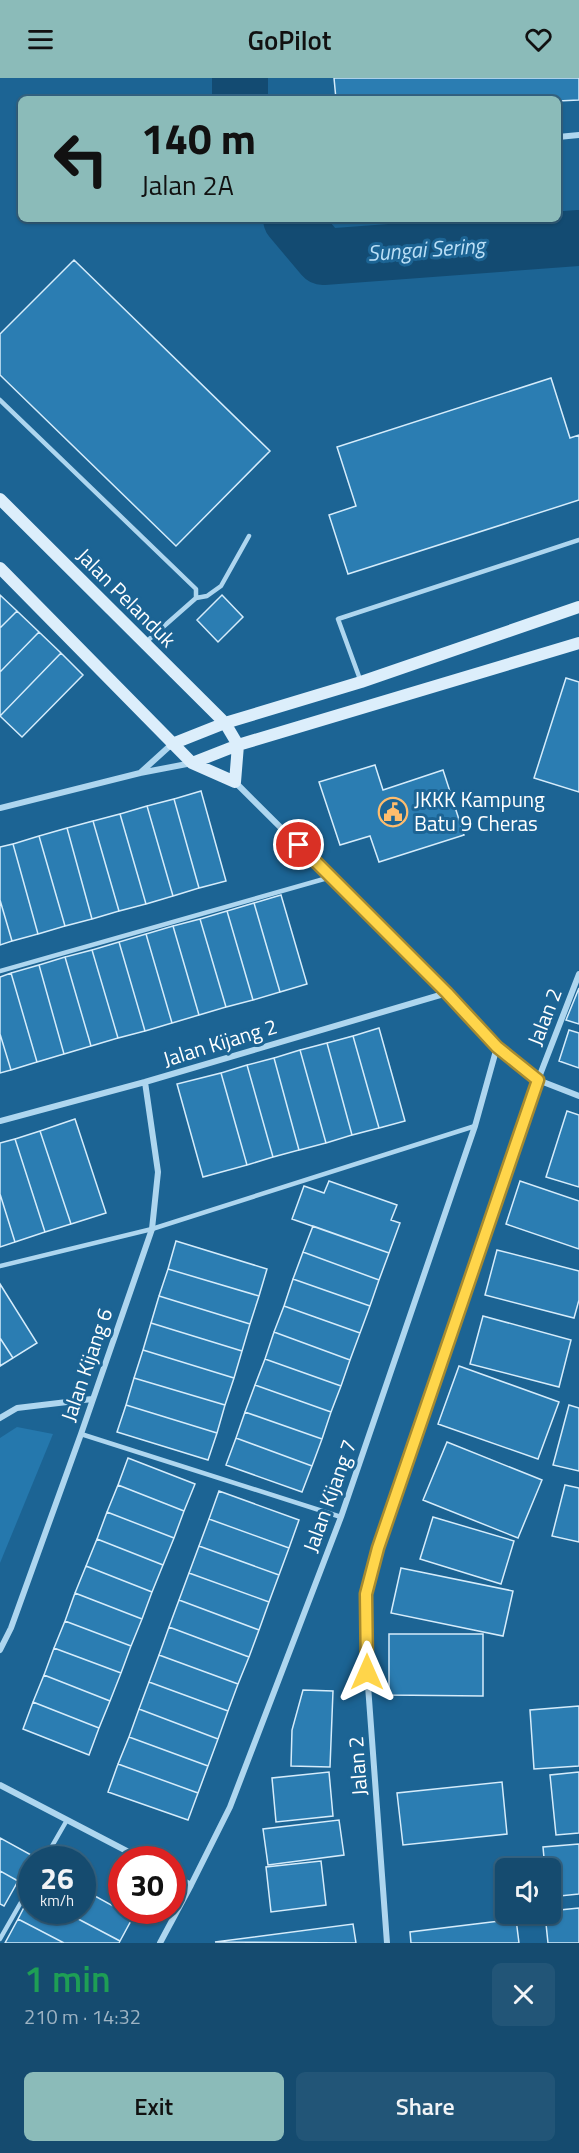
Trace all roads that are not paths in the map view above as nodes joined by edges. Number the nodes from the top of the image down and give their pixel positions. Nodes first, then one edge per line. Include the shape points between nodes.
1 (579, 135) edge
2 (561, 137) edge
3 (0, 400) edge
4 (0, 499) edge
5 (249, 536) dead end
6 (579, 540) edge
7 (0, 568) edge
8 (196, 598) junction
9 (579, 607) edge
10 (579, 643) edge
11 (144, 644) junction
12 (361, 682) junction
13 (225, 723) junction
14 (172, 744) junction
15 (238, 745) junction
16 (192, 763) junction
17 (140, 773) junction
18 (235, 782) junction
19 (0, 808) edge
20 (331, 877) junction
21 (0, 971) edge
22 (579, 974) edge
23 (447, 993) junction
24 (497, 1047) junction
25 (538, 1080) junction
26 (146, 1082) junction
27 (579, 1096) edge
28 (0, 1121) edge
29 (476, 1126) junction
30 (152, 1228) junction
31 (0, 1266) edge
32 (92, 1399) junction
33 (0, 1418) edge
34 (81, 1434) junction
35 (341, 1517) junction
36 (0, 1650) edge
37 (0, 1785) edge
38 (67, 1820) junction
39 (52, 1846) edge
40 (117, 1846) edge
41 (186, 1882) edge
42 (192, 1885) junction
43 (18, 1908) edge
44 (0, 1939) edge
45 (160, 1943) edge
46 (387, 1943) edge

1 - 2 street
3 - 8 lane via 196,589
4 - 11 street, Jalan Pelanduk
5 - 8 lane via 221,586
6 - 12 lane via 338,619
7 - 14 street
8 - 11 lane
9 - 12 street
10 - 15 street
11 - 13 street, Jalan Pelanduk
12 - 13 street
13 - 14 street
13 - 15 street, Jalan Pelanduk
14 - 16 street
14 - 17 street
15 - 16 street
15 - 18 street
16 - 17 street
16 - 18 street
17 - 19 street
18 - 20 street
20 - 21 lane
20 - 23 street
22 - 25 street, Jalan 2
23 - 24 street
23 - 26 street, Jalan Kijang 2
24 - 25 street
24 - 29 street, Jalan Kijang 7
25 - 27 street
25 - 46 street, Jalan 2 via 378,1548 366,1594 367,1672
26 - 28 street, Jalan Kijang 2
26 - 30 street, Jalan Kijang 6 via 158,1172
29 - 30 lane
29 - 35 street, Jalan Kijang 7
30 - 31 lane
30 - 32 street, Jalan Kijang 6
32 - 33 street via 17,1408
32 - 34 street, Jalan Kijang 6
34 - 35 lane
34 - 36 street, Jalan Kijang 6
35 - 42 street, Jalan Kijang 7 via 230,1807
37 - 38 street
38 - 39 lane
38 - 40 street
41 - 42 street
42 - 45 street, Jalan Kijang 7
43 - 44 lane

